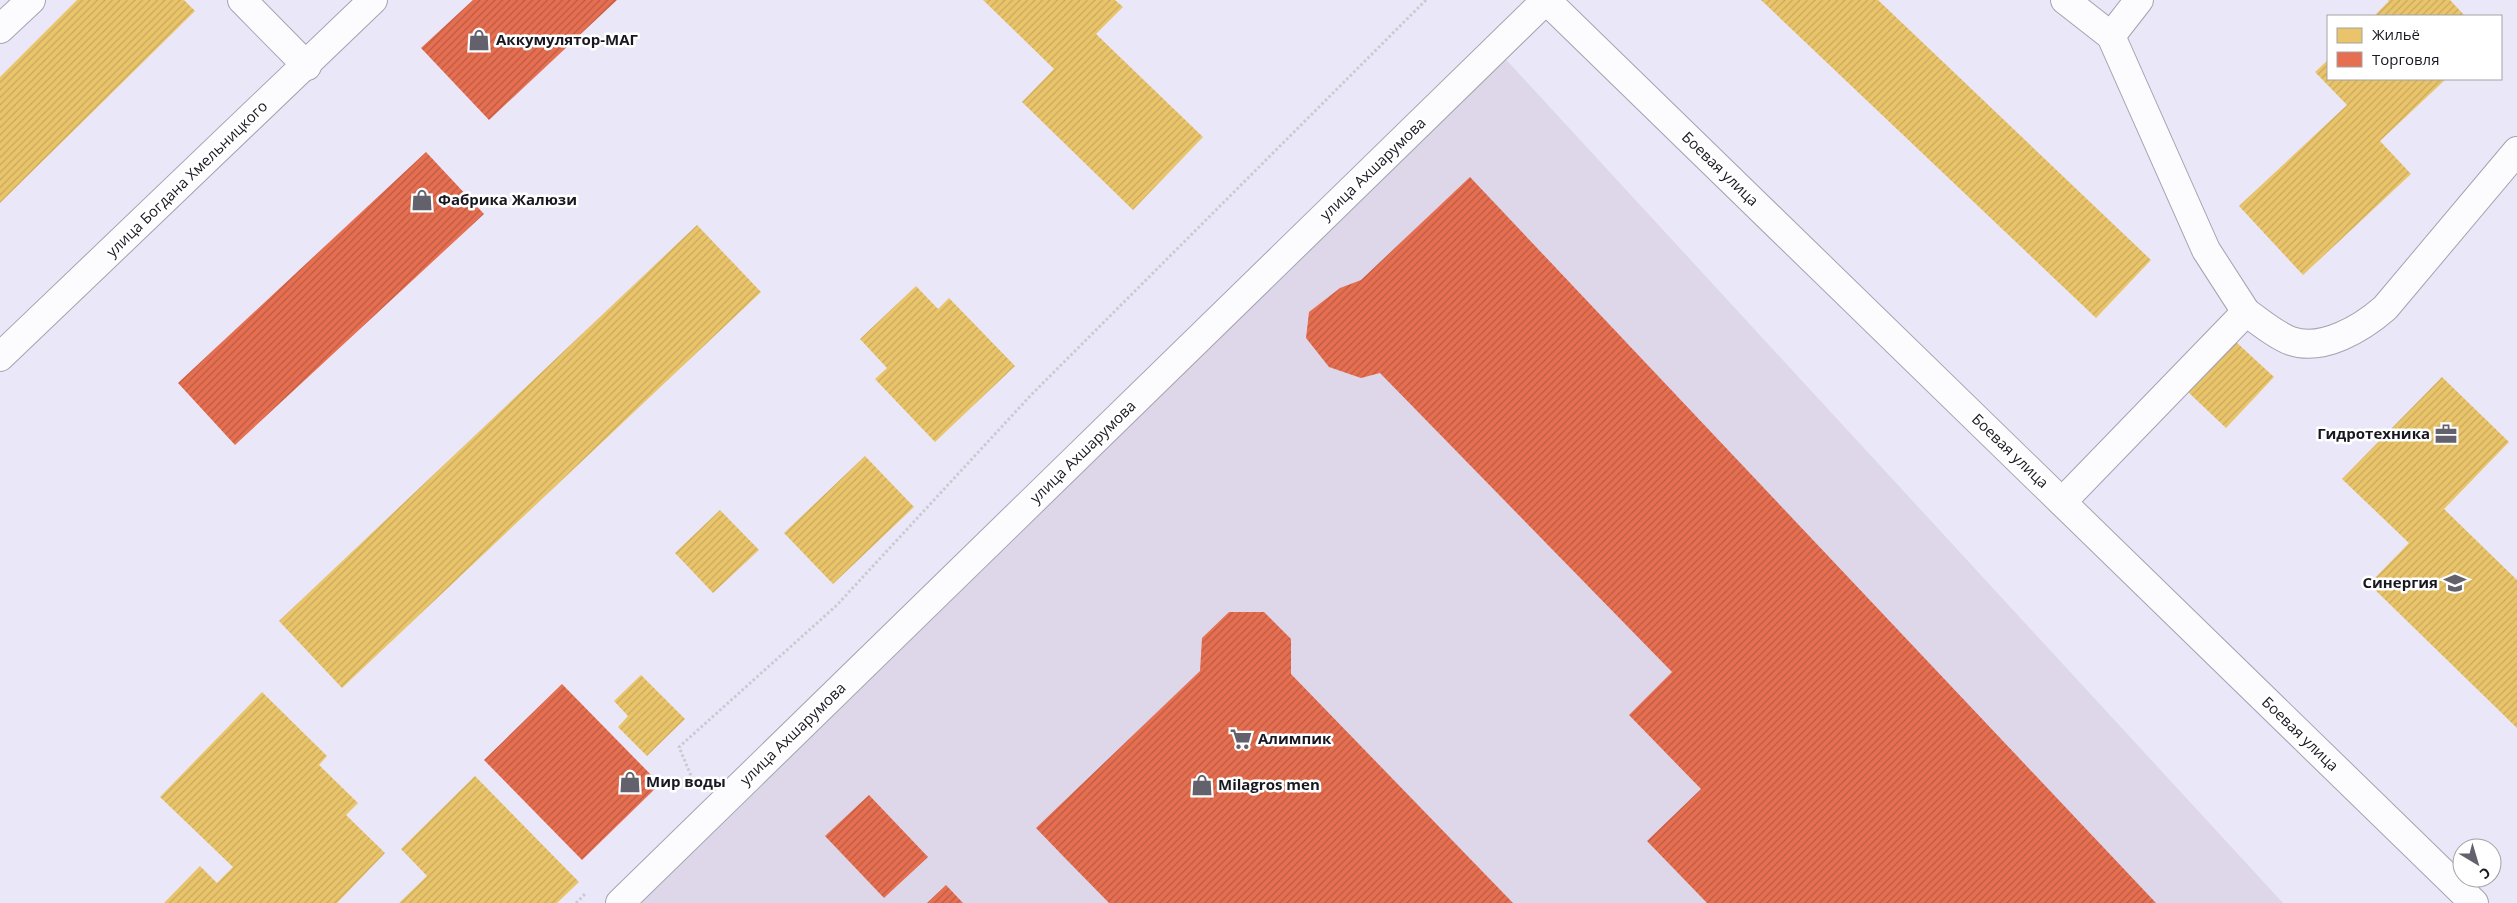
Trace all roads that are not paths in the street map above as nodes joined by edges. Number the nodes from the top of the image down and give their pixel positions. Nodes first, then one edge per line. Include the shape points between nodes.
1 (31, 0) edge
2 (242, 0) edge
3 (373, 0) edge
4 (1546, 0) edge
5 (2065, 0) edge
6 (2139, 0) edge
7 (0, 29) edge
8 (2110, 36) junction
9 (307, 66) junction
10 (2517, 151) edge
11 (2246, 312) junction
12 (0, 357) edge
13 (2062, 502) junction
14 (620, 903) edge
15 (2474, 903) edge

1 - 7 main road
2 - 9 main road
3 - 9 main road, улица Богдана Хмельницкого
4 - 13 main road, Боевая улица
4 - 14 main road, улица Ахшарумова
5 - 8 main road
6 - 8 main road
8 - 11 main road via 2206,250
9 - 12 main road, улица Богдана Хмельницкого
10 - 11 main road via 2385,308 2367,324 2313,344 2291,341
11 - 13 main road
13 - 15 main road, Боевая улица

